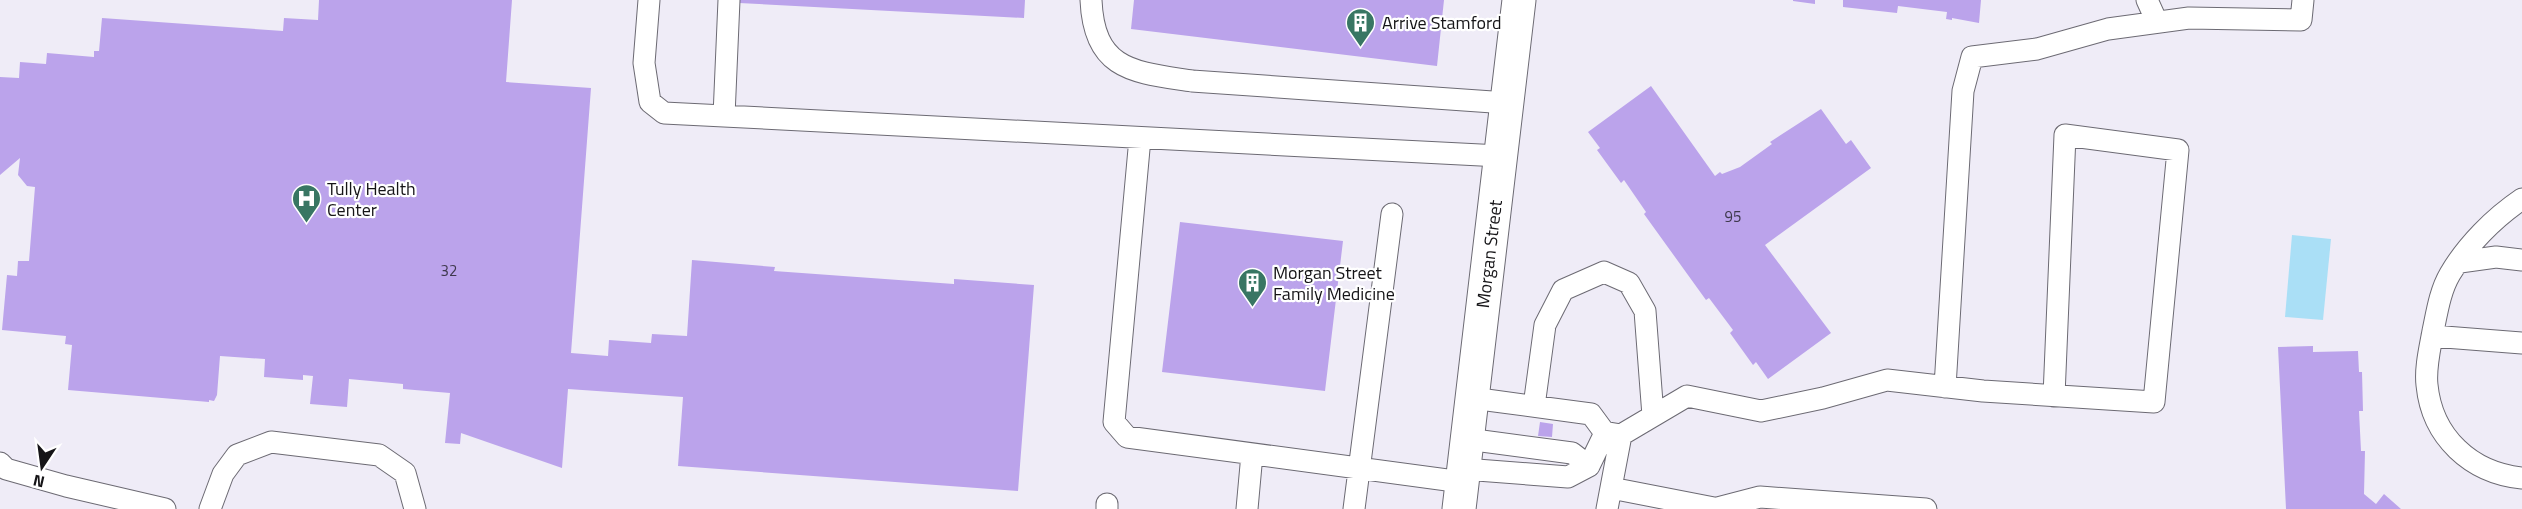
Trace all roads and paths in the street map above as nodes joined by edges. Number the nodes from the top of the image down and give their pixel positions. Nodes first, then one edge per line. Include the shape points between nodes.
1 (649, 0) edge
2 (729, 0) edge
3 (1091, 0) edge
4 (1519, 0) edge
5 (2147, 0) edge
6 (2303, 0) edge
7 (2157, 22) junction
8 (1507, 103) junction
9 (724, 117) junction
10 (1140, 138) junction
11 (1500, 156) junction
12 (2522, 199) edge
13 (1392, 214) dead end
14 (2522, 260) edge
15 (2460, 262) junction
16 (2432, 336) junction
17 (2522, 343) edge
18 (1945, 387) junction
19 (2054, 396) junction
20 (1472, 398) junction
21 (1534, 406) junction
22 (1653, 416) junction
23 (1613, 434) junction
24 (1252, 454) junction
25 (0, 463) edge
26 (1589, 466) junction
27 (1360, 468) junction
28 (1463, 474) edge
29 (2522, 478) edge
30 (1609, 499) edge
31 (165, 509) edge
32 (210, 509) edge
33 (415, 509) edge
34 (1247, 509) edge
35 (1354, 509) edge
36 (1714, 509) edge
37 (1926, 509) edge

1 - 9 lane via 644,63 650,102 664,113
2 - 9 lane
3 - 8 lane via 1095,34 1114,62 1143,74 1192,81
4 - 8 street, Morgan Street
5 - 7 lane
6 - 7 lane via 2301,20 2189,18
7 - 18 lane via 2108,29 2037,49 1972,57 1963,91
8 - 11 street, Morgan Street
9 - 10 lane
10 - 11 lane
10 - 24 lane via 1114,422 1127,437
11 - 20 street, Morgan Street
12 - 15 lane via 2497,219
13 - 27 lane
14 - 15 lane via 2496,257
15 - 16 lane via 2443,289
16 - 17 lane
16 - 29 lane via 2426,384 2444,436 2462,456 2489,472
18 - 19 lane
18 - 22 lane via 1887,380 1761,411 1687,396
19 - 19 lane via 2154,402 2178,150 2065,135
20 - 21 lane
20 - 28 street, Morgan Street
21 - 22 lane via 1545,325 1563,290 1604,272 1629,283 1645,311
21 - 23 lane via 1591,414
22 - 23 lane
23 - 26 lane
23 - 30 lane
24 - 27 lane
24 - 34 lane
25 - 31 lane via 6,469 66,486
26 - 28 lane via 1568,477
26 - 28 lane via 1572,453
27 - 28 lane
27 - 35 lane
30 - 36 lane
32 - 33 lane via 223,474 237,455 271,442 379,455 405,473
36 - 37 lane via 1760,497

